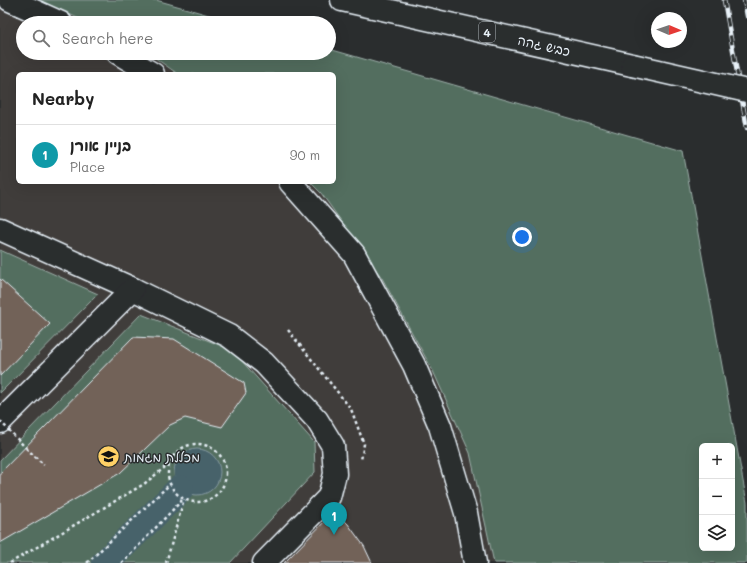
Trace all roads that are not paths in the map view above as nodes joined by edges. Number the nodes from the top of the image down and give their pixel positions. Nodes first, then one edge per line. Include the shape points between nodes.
1 (10, 0) edge
2 (342, 0) edge
3 (45, 16) edge
4 (130, 60) edge
5 (150, 72) edge
6 (747, 91) edge
7 (292, 184) edge
8 (0, 229) edge
9 (133, 289) junction
10 (0, 422) edge
11 (264, 563) edge
12 (475, 563) edge

1 - 3 main road
2 - 6 main road, כביש גהה / 4, bridge
4 - 5 main road
7 - 12 main road via 354,254 414,365 440,426 466,513
8 - 9 main road
9 - 10 main road
9 - 11 main road via 229,336 264,363 318,420 333,446 335,474 329,496

